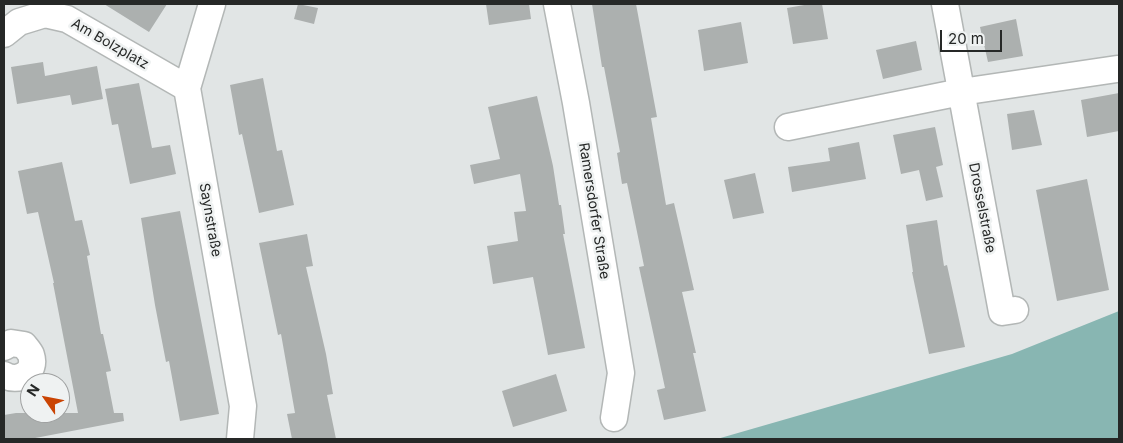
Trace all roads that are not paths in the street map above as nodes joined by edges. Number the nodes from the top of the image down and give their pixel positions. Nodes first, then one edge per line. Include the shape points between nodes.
1 (212, 4) edge
2 (557, 4) edge
3 (945, 4) edge
4 (4, 34) edge
5 (1117, 69) dead end
6 (187, 88) junction
7 (960, 92) junction
8 (788, 128) dead end
9 (1015, 310) dead end
10 (4, 347) edge
11 (4, 375) edge
12 (614, 418) dead end
13 (240, 439) edge

1 - 6 street, Saynstraße
2 - 12 street, Ramersdorfer Straße via 622,373
3 - 7 street, Drosselstraße
4 - 6 street, Am Bolzplatz via 19,22 45,14 67,19
5 - 7 street
6 - 13 street, Saynstraße via 243,406
7 - 8 street
7 - 9 street, Drosselstraße via 1002,312
10 - 11 street via 11,343 24,345 31,354 32,365 21,378

